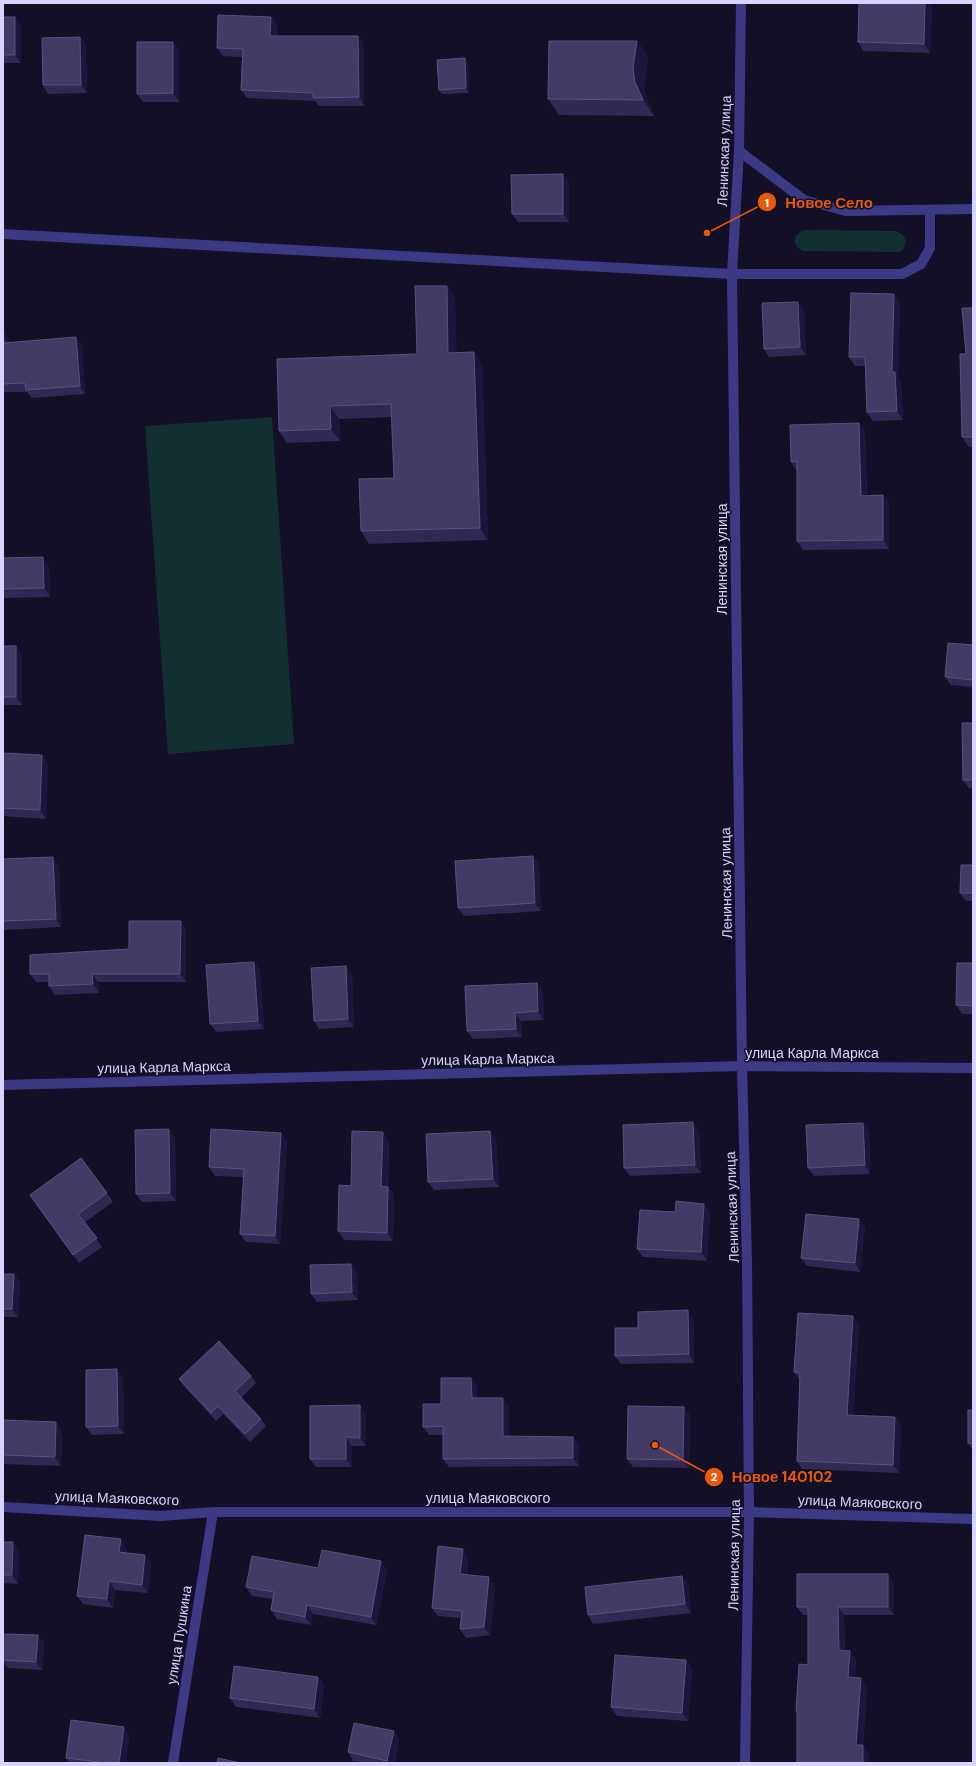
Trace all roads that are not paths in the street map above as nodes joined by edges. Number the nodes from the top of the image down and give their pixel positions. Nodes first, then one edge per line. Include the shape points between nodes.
1 (742, 3) edge
2 (739, 151) junction
3 (973, 209) edge
4 (930, 210) junction
5 (3, 234) edge
6 (732, 274) junction
7 (742, 1066) junction
8 (973, 1068) edge
9 (3, 1085) edge
10 (3, 1507) edge
11 (213, 1512) junction
12 (749, 1512) junction
13 (973, 1519) edge
14 (173, 1763) edge
15 (745, 1763) edge

1 - 2 street, Ленинская улица
2 - 4 street via 804,200 846,211
2 - 6 street, Ленинская улица
3 - 4 street
4 - 6 street via 930,248 921,264 902,274
5 - 6 street
6 - 7 street, Ленинская улица
7 - 8 street, улица Карла Маркса
7 - 9 street, улица Карла Маркса
7 - 12 street, Ленинская улица
10 - 11 street, улица Маяковского via 161,1516
11 - 12 street, улица Маяковского
11 - 14 street, улица Пушкина
12 - 13 street, улица Маяковского
12 - 15 street, Ленинская улица

